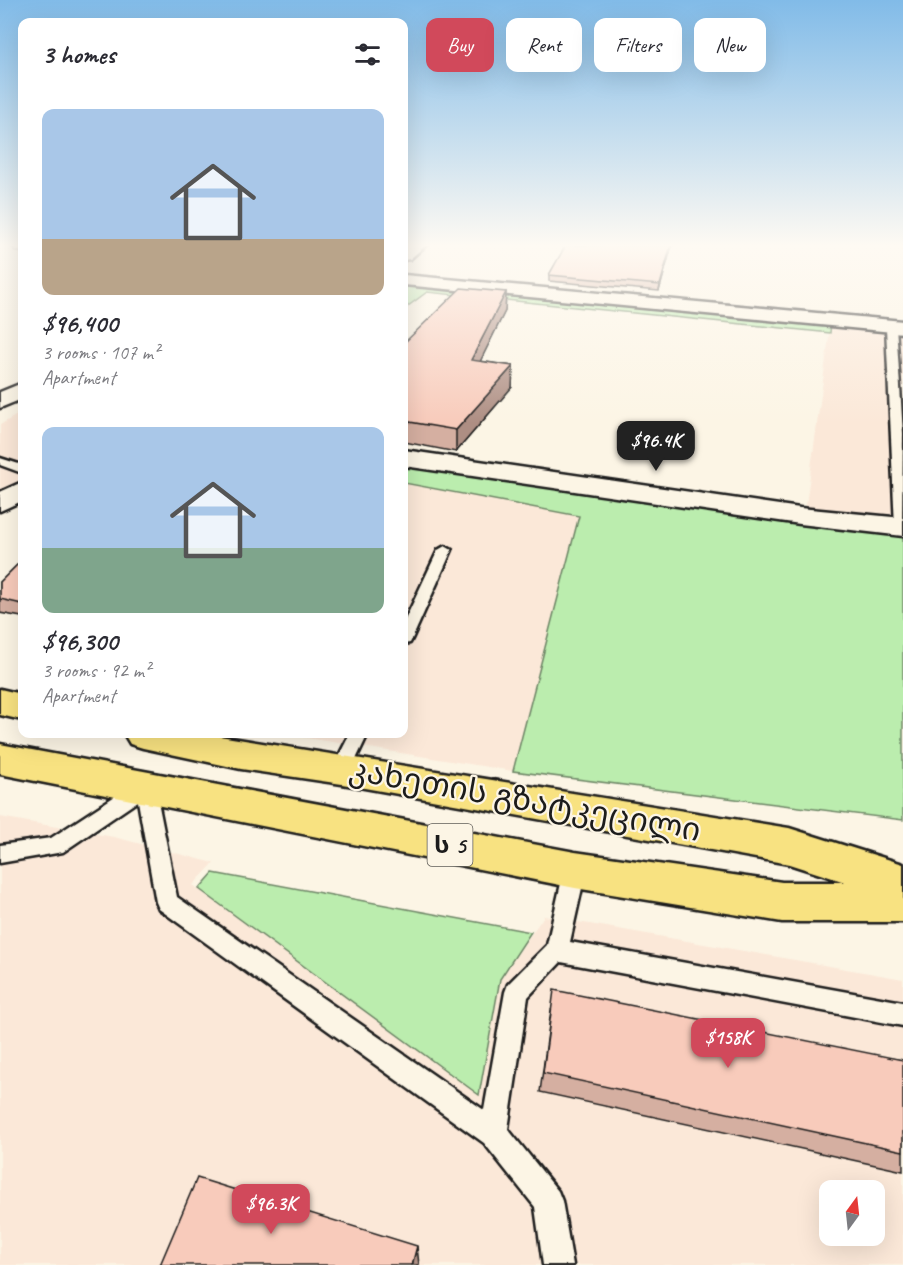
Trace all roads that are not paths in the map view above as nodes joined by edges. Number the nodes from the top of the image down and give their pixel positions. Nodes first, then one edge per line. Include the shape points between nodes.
1 (662, 304) edge
2 (897, 326) edge
3 (18, 392) edge
4 (0, 401) edge
5 (408, 459) edge
6 (2, 461) dead end
7 (18, 467) edge
8 (18, 492) edge
9 (0, 503) edge
10 (902, 527) edge
11 (446, 550) dead end
12 (408, 631) edge
13 (0, 702) edge
14 (18, 706) edge
15 (162, 738) edge
16 (357, 738) edge
17 (0, 759) edge
18 (342, 769) junction
19 (146, 786) junction
20 (0, 854) edge
21 (575, 870) junction
22 (903, 883) edge
23 (903, 902) edge
24 (557, 950) junction
25 (903, 1014) edge
26 (494, 1133) junction
27 (558, 1265) edge

1 - 2 street
2 - 10 lane
3 - 4 street
5 - 10 street via 800,516
6 - 7 lane
8 - 9 street
11 - 12 lane
13 - 14 highway
15 - 18 highway, კახეთის გზატკეცილი / ს 5 via 241,755
16 - 18 lane
17 - 19 highway, კახეთის გზატკეცილი / ს 5
18 - 22 highway, კახეთის გზატკეცილი / ს 5 via 789,846
19 - 20 lane via 56,846
19 - 21 highway, კახეთის გზატკეცილი / ს 5
19 - 26 lane via 167,902
21 - 23 highway, კახეთის გზატკეცილი / ს 5 via 782,902
21 - 24 lane
24 - 25 lane
24 - 26 lane via 518,993
26 - 27 lane via 548,1201

